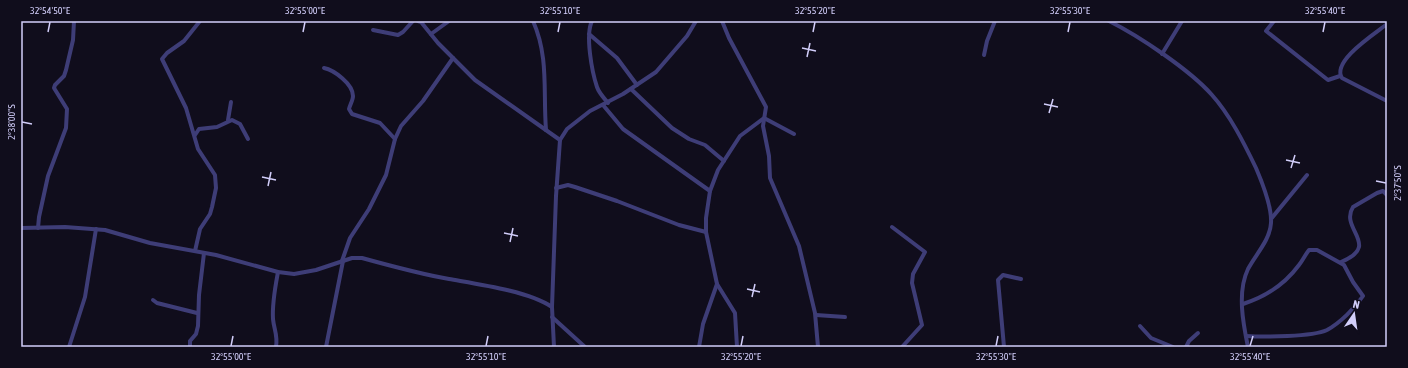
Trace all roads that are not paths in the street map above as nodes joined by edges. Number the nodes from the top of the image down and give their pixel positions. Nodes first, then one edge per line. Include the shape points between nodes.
1 (74, 21) edge
2 (200, 21) edge
3 (413, 21) edge
4 (418, 21) edge
5 (449, 21) edge
6 (533, 21) edge
7 (592, 21) edge
8 (696, 21) edge
9 (722, 21) edge
10 (995, 21) edge
11 (1108, 21) edge
12 (1182, 21) edge
13 (1274, 21) edge
14 (1387, 24) edge
15 (373, 30) dead end
16 (431, 34) junction
17 (589, 34) junction
18 (1162, 54) junction
19 (984, 55) dead end
20 (453, 58) junction
21 (324, 68) dead end
22 (1340, 76) junction
23 (637, 85) junction
24 (631, 89) junction
25 (1387, 101) edge
26 (231, 102) dead end
27 (606, 104) junction
28 (764, 118) junction
29 (228, 120) junction
30 (546, 130) junction
31 (794, 134) dead end
32 (194, 135) junction
33 (248, 139) dead end
34 (395, 139) junction
35 (560, 140) junction
36 (724, 161) junction
37 (1306, 175) dead end
38 (556, 188) junction
39 (710, 191) junction
40 (1387, 195) edge
41 (1271, 219) junction
42 (892, 227) dead end
43 (21, 228) edge
44 (38, 228) junction
45 (96, 229) junction
46 (706, 232) junction
47 (195, 251) junction
48 (204, 253) junction
49 (342, 261) junction
50 (1341, 262) junction
51 (278, 272) junction
52 (1021, 278) dead end
53 (717, 284) junction
54 (153, 300) dead end
55 (1243, 304) junction
56 (552, 307) junction
57 (197, 313) junction
58 (816, 315) junction
59 (552, 317) junction
60 (845, 317) dead end
61 (1140, 326) dead end
62 (1198, 333) dead end
63 (1246, 336) junction
64 (69, 347) edge
65 (190, 347) edge
66 (276, 347) edge
67 (326, 347) edge
68 (554, 347) edge
69 (585, 347) edge
70 (699, 347) edge
71 (737, 347) edge
72 (818, 347) edge
73 (902, 347) edge
74 (1004, 347) edge
75 (1173, 347) edge
76 (1186, 347) edge
77 (1248, 347) edge

1 - 44 street via 73,40 66,70 54,88 67,109 66,128 48,176
2 - 32 street via 184,41 166,53 162,59 186,108
3 - 15 street via 398,35
4 - 16 street
5 - 16 street
6 - 30 street via 545,66
7 - 17 street
8 - 23 street via 687,36 656,72
9 - 28 street via 765,102
10 - 19 street via 986,42
11 - 18 street
12 - 18 street
13 - 22 street via 1266,31 1273,38 1307,61 1328,80
14 - 22 street via 1350,53 1340,68
16 - 20 street
17 - 23 street via 617,58
17 - 27 street via 597,88
18 - 41 street via 1205,88 1220,106 1247,149 1261,180
20 - 30 street via 475,80
20 - 34 street via 423,101 405,119
21 - 34 street via 333,71 350,87 353,97 349,109 352,114 380,123
22 - 25 street
23 - 24 street
24 - 27 street
24 - 36 street via 672,128 705,145
26 - 29 street
27 - 35 street via 594,108 567,129
27 - 39 street via 623,129
28 - 31 street
28 - 36 street via 740,136
28 - 58 street via 763,133 768,148 771,185 786,212 799,246
29 - 32 street via 217,128 199,129
29 - 33 street via 236,121
30 - 35 street
32 - 47 street via 198,149 214,170 216,182 210,214 200,229
34 - 49 street via 386,175 350,238
35 - 38 street
36 - 39 street via 713,179
37 - 41 street
38 - 46 street via 568,185 575,187 679,225
38 - 56 street
39 - 46 street
40 - 50 street via 1383,191 1376,193 1353,207 1350,218 1360,243 1359,250 1354,256
41 - 55 street via 1264,242 1244,281
42 - 73 street via 925,252 913,274 912,283 922,325
43 - 44 street
44 - 45 street
45 - 47 street
45 - 64 street via 84,297
46 - 53 street
47 - 48 street
48 - 51 street
48 - 57 street
49 - 51 street via 294,274
49 - 56 street via 362,258 449,279 484,284 539,300
49 - 67 street
50 - 55 street via 1317,250 1309,250 1293,272 1274,289 1259,299
50 - 63 street via 1363,296 1338,322 1325,330 1294,336
51 - 66 street via 273,304
52 - 74 street via 1003,275 998,280
53 - 70 street via 703,324
53 - 71 street via 735,313
54 - 57 street
55 - 63 street
56 - 59 street
57 - 65 street via 197,330 190,341
58 - 60 street
58 - 72 street
59 - 68 street
59 - 69 street
61 - 75 street via 1151,338
62 - 76 street
63 - 77 street

